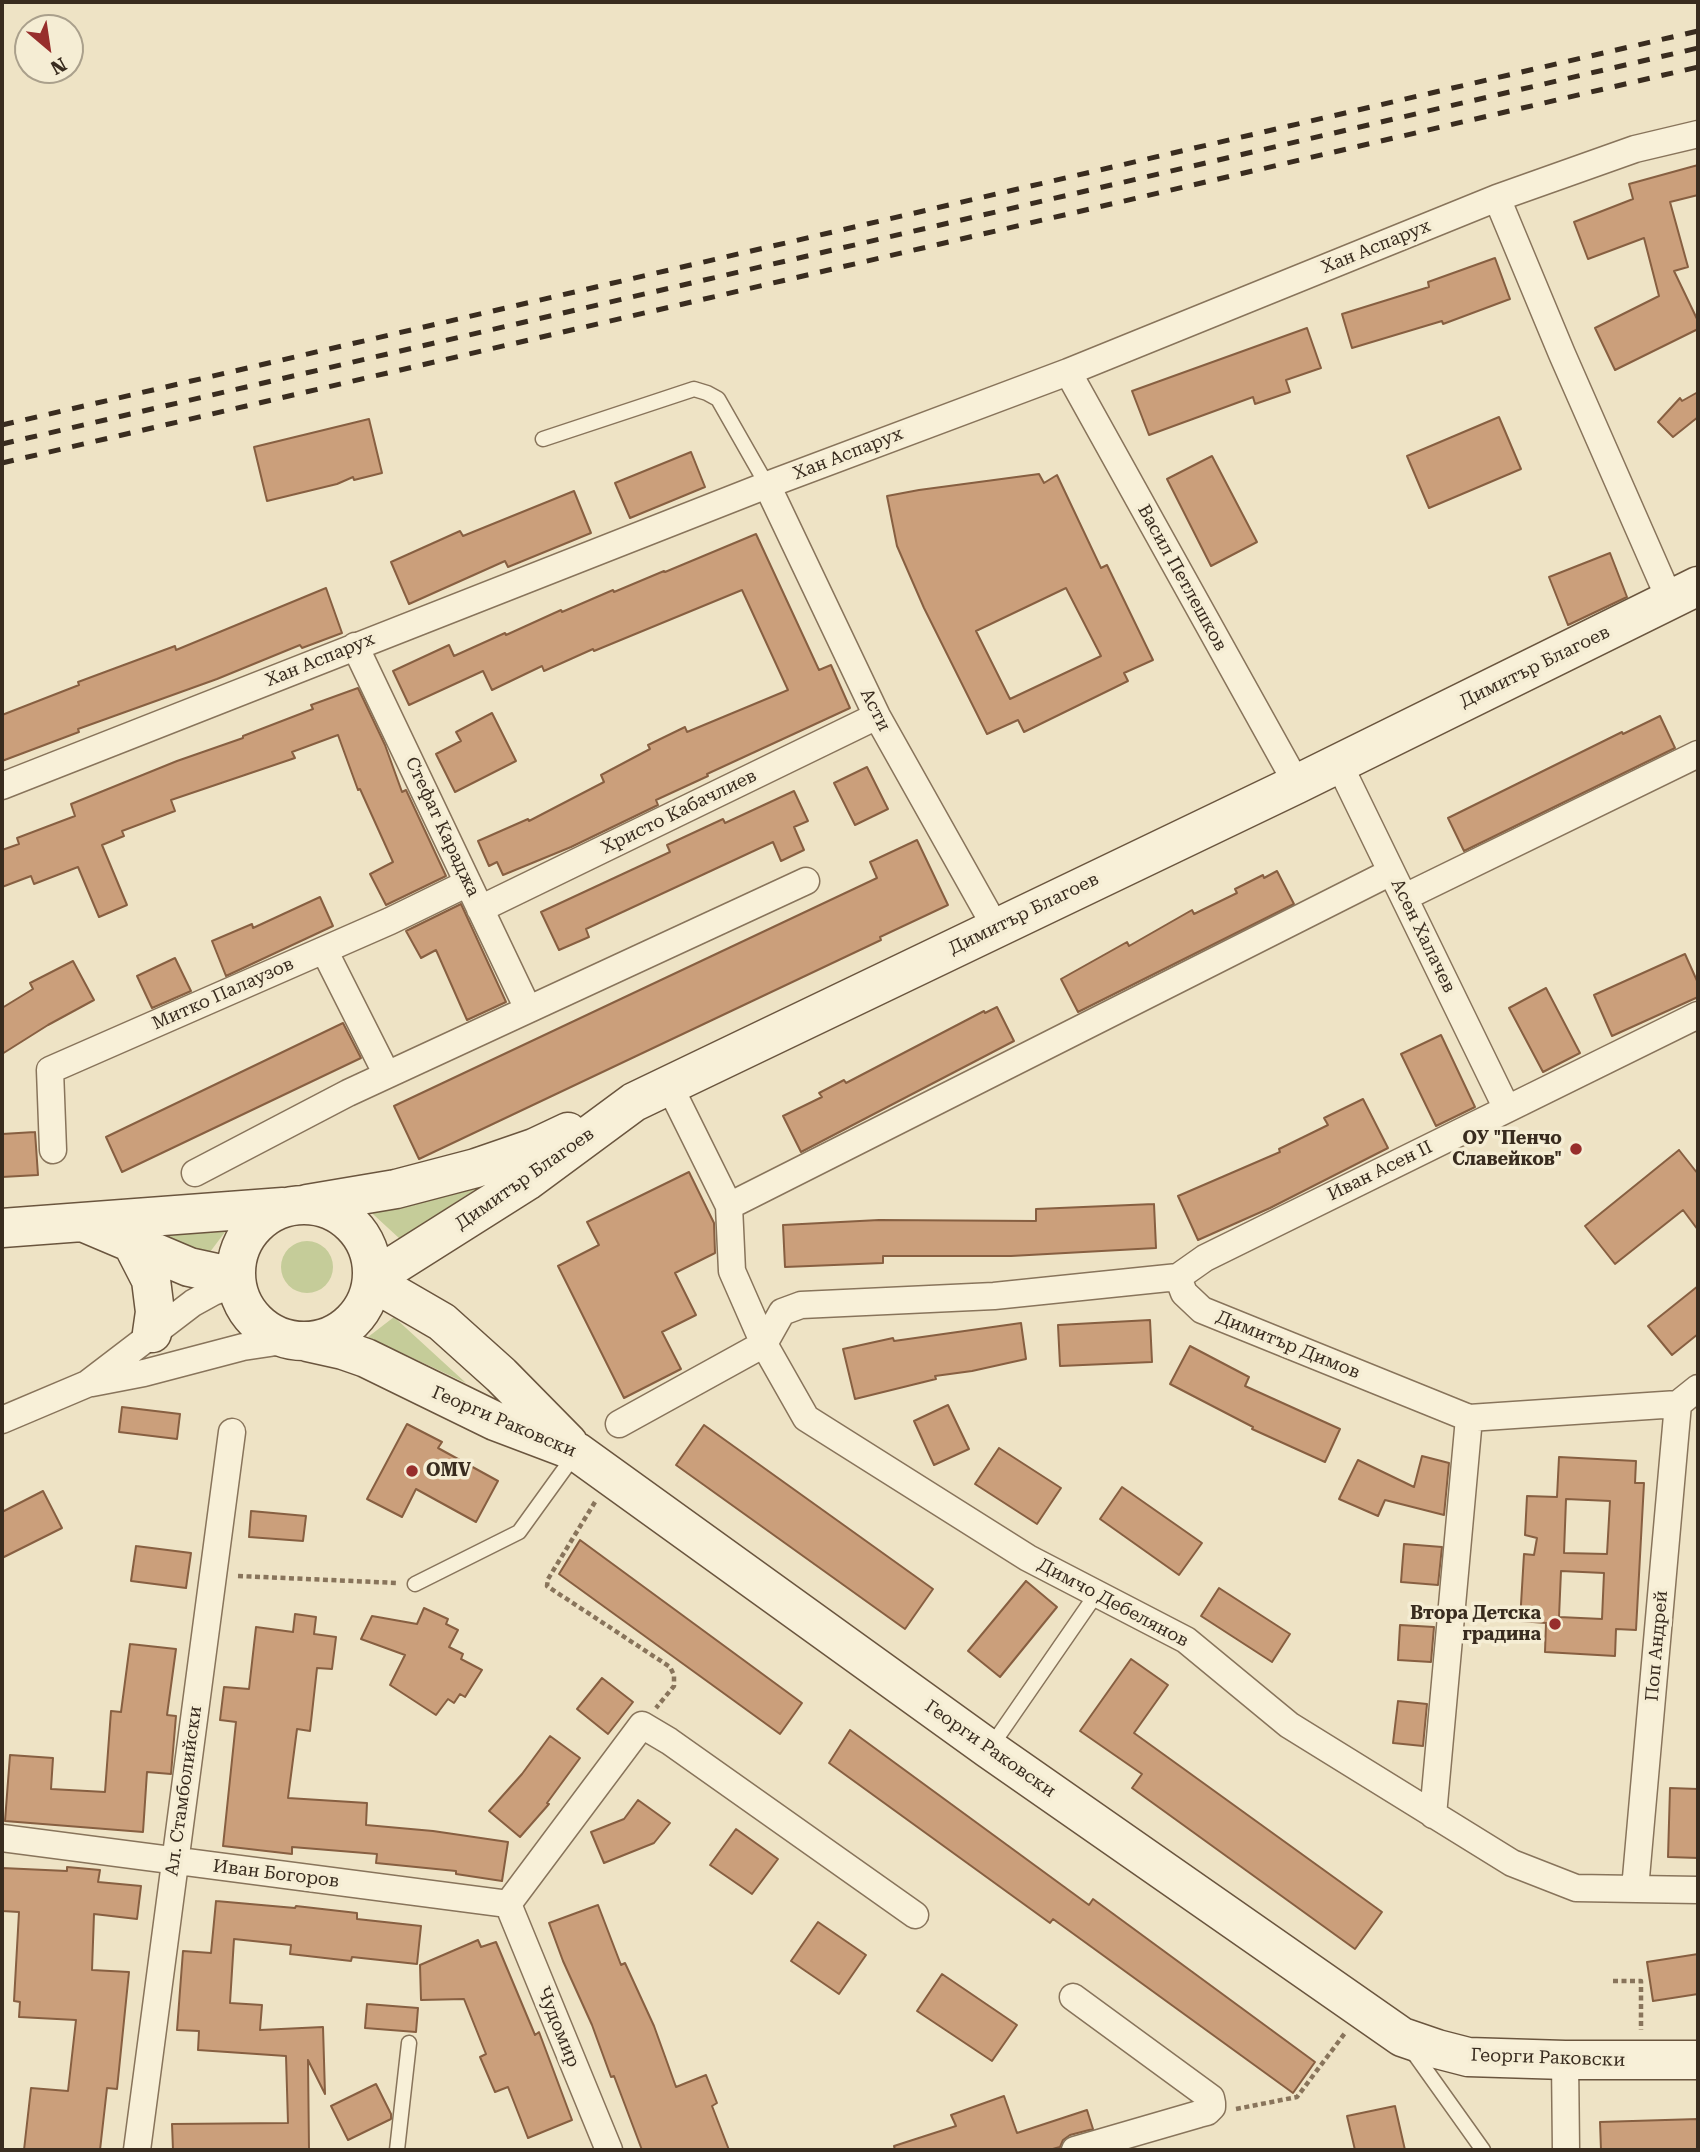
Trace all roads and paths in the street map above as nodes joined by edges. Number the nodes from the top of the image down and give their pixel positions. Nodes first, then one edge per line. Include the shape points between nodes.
1 (1698, 134) edge
2 (1497, 198) junction
3 (1068, 372) junction
4 (543, 439) dead end
5 (767, 485) junction
6 (1684, 593) edge
7 (355, 646) junction
8 (877, 716) junction
9 (1698, 754) edge
10 (1339, 764) junction
11 (1297, 784) junction
12 (2, 786) edge
13 (1391, 872) junction
14 (806, 881) dead end
15 (468, 883) junction
16 (1405, 897) junction
17 (480, 909) junction
18 (996, 928) junction
19 (324, 950) junction
20 (528, 1009) junction
21 (1698, 1015) edge
22 (387, 1075) junction
23 (669, 1085) junction
24 (634, 1101) junction
25 (1507, 1109) junction
26 (53, 1150) dead end
27 (195, 1173) dead end
28 (297, 1205) junction
29 (729, 1206) junction
30 (79, 1220) junction
31 (2, 1227) edge
32 (457, 1227) junction
33 (132, 1243) junction
34 (1178, 1277) junction
35 (235, 1280) junction
36 (372, 1282) junction
37 (442, 1322) junction
38 (152, 1333) junction
39 (299, 1341) junction
40 (764, 1344) junction
41 (87, 1384) junction
42 (1688, 1396) edge
43 (1469, 1418) junction
44 (2, 1420) edge
45 (619, 1424) dead end
46 (232, 1432) dead end
47 (577, 1452) junction
48 (610, 1475) junction
49 (213, 1574) junction
50 (415, 1584) joint
51 (1097, 1593) junction
52 (642, 1725) junction
53 (989, 1749) junction
54 (1433, 1815) junction
55 (2, 1839) edge
56 (175, 1860) junction
57 (1635, 1889) junction
58 (1698, 1890) edge
59 (508, 1904) junction
60 (915, 1915) dead end
61 (1613, 1981) dead end
62 (1073, 1997) dead end
63 (1362, 2010) junction
64 (1402, 2037) junction
65 (409, 2043) dead end
66 (1565, 2060) junction
67 (1625, 2060) junction
68 (1698, 2060) edge
69 (1212, 2107) junction
70 (137, 2150) edge
71 (397, 2150) edge
72 (609, 2150) edge
73 (1075, 2150) edge
74 (1483, 2150) edge
75 (1566, 2150) edge

1 - 2 street, Хан Аспарух via 1635,149
2 - 3 street, Хан Аспарух
2 - 6 street via 1562,354
3 - 5 street, Хан Аспарух
3 - 11 street, Васил Петлешков
4 - 5 lane via 694,389 718,399
5 - 7 street, Хан Аспарух
5 - 8 street, Асти
6 - 10 street, Димитър Благоев
7 - 12 street, Хан Аспарух
7 - 15 street, Стефат Караджа
8 - 17 street, Христо Кабачлиев
8 - 18 street, Асти
9 - 16 street
10 - 11 street, Димитър Благоев
10 - 13 street, Асен Халачев
11 - 18 street, Димитър Благоев
13 - 16 street, Асен Халачев
13 - 29 street
14 - 20 street
15 - 17 street, Стефат Караджа
15 - 19 street, Митко Палаузов
16 - 25 street, Асен Халачев
17 - 20 street, Стефат Караджа
18 - 23 street, Димитър Благоев
19 - 22 street
19 - 26 street, Митко Палаузов via 50,1070
20 - 22 street
21 - 25 street, Иван Асен II
22 - 27 street
23 - 24 street, Димитър Благоев
23 - 29 street
24 - 28 street via 534,1148 476,1168 396,1189
24 - 32 street, Димитър Благоев
25 - 34 street, Иван Асен II via 1205,1258
28 - 30 street
28 - 35 street via 271,1213 256,1225 237,1258
28 - 36 street via 327,1209 346,1219 370,1256
29 - 40 street, Димчо Дебелянов via 733,1271
30 - 31 street
30 - 33 street
32 - 36 street, Димитър Благоев
32 - 37 street via 431,1266 425,1291
33 - 35 street
33 - 38 street via 150,1280 155,1312
34 - 40 street via 995,1296 801,1305 782,1312
34 - 43 street, Димитър Димов via 1184,1293 1202,1310
35 - 38 street
35 - 39 street via 242,1304 254,1321 271,1334
36 - 37 street
36 - 39 street via 360,1313 349,1324 322,1339
37 - 47 street
38 - 41 street
39 - 41 street via 243,1347
39 - 47 street, Георги Раковски via 366,1358 495,1421
40 - 45 street
40 - 51 street, Димчо Дебелянов via 806,1418 1028,1558
41 - 44 street
42 - 43 street, Димитър Димов
42 - 57 street, Поп Андрей
43 - 54 street
46 - 49 street, Ал. Стамболийски
47 - 48 street, Георги Раковски
47 - 50 lane via 519,1532
48 - 52 path via 547,1586 670,1667 674,1686
48 - 53 street, Георги Раковски
49 - 50 path
49 - 56 street, Ал. Стамболийски
51 - 53 lane
51 - 54 street, Димчо Дебелянов via 1186,1640 1289,1725
52 - 59 street
52 - 60 street
53 - 63 street, Георги Раковски
54 - 57 street, Димчо Дебелянов via 1512,1863 1576,1888
55 - 56 street, Иван Богоров
56 - 59 street, Иван Богоров
56 - 70 street, Ал. Стамболийски
57 - 58 street, Димчо Дебелянов
59 - 72 street, Чудомир
61 - 67 path via 1641,1981 1641,2030 1625,2030
62 - 69 street via 1211,2098
63 - 64 street, Георги Раковски
63 - 69 path via 1297,2096 1240,2109
64 - 66 street, Георги Раковски via 1468,2057
64 - 74 lane
65 - 71 lane
66 - 67 street, Георги Раковски
66 - 75 street
67 - 68 street, Георги Раковски
69 - 73 street

